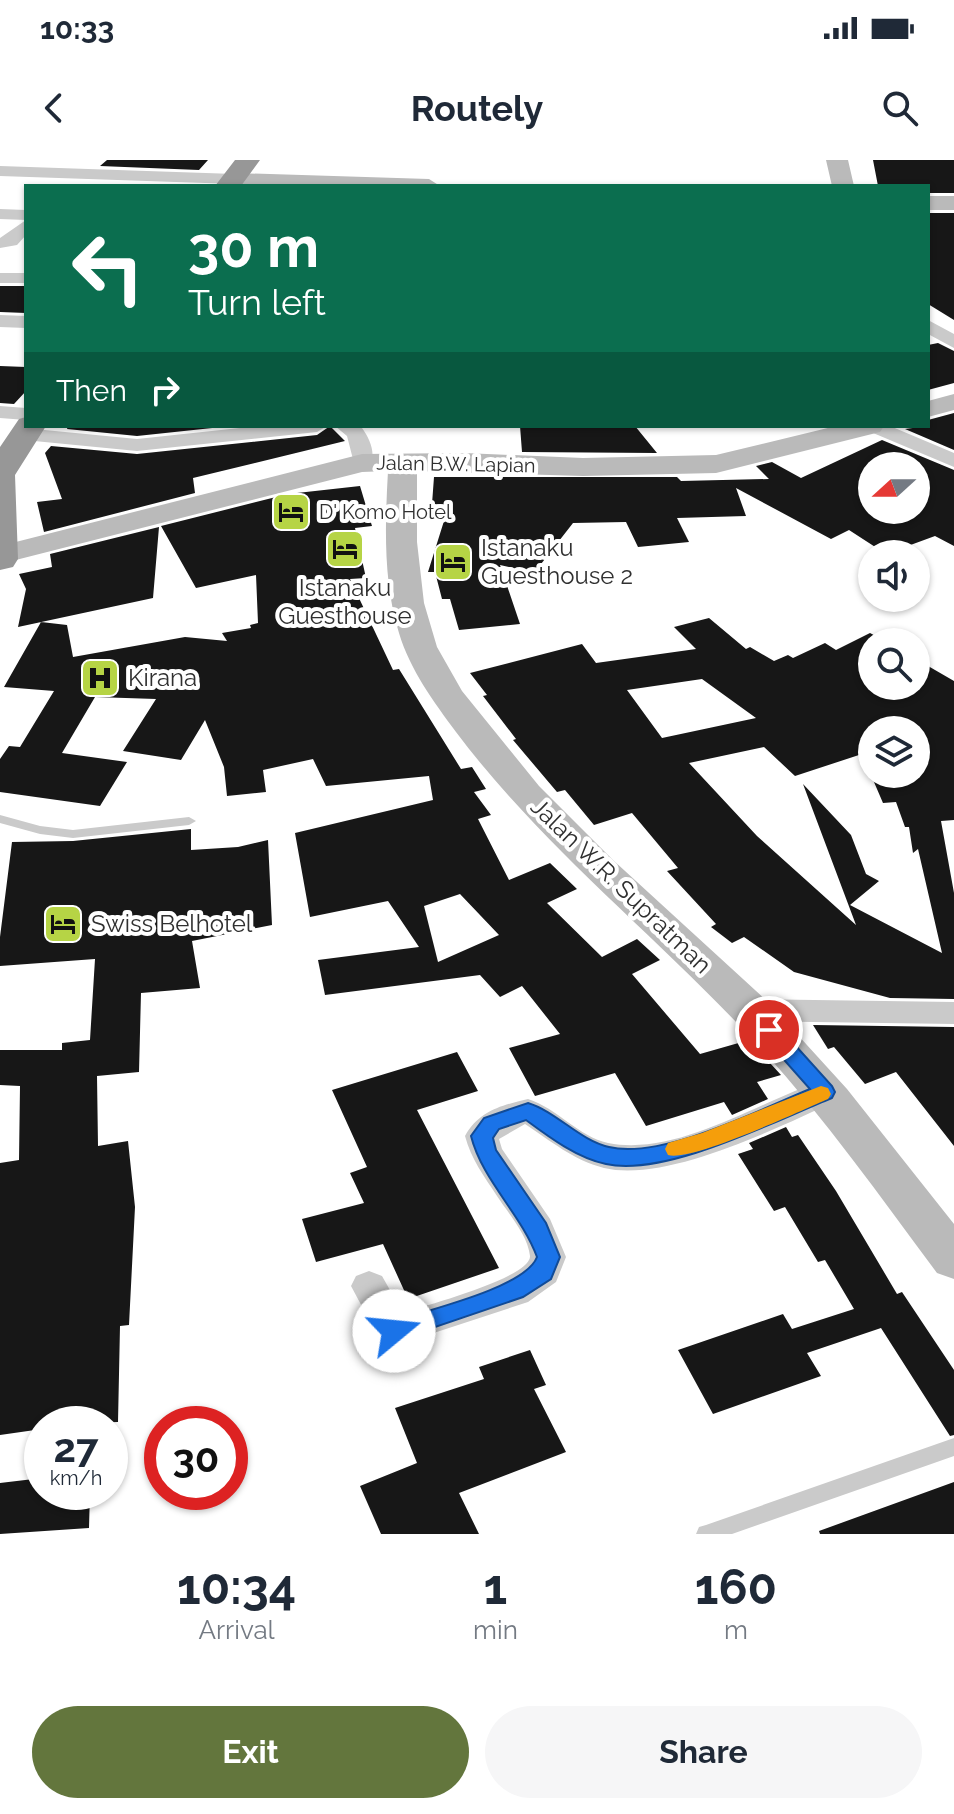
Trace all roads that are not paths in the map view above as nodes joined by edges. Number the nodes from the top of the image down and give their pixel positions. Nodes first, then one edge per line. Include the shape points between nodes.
1 (837, 160) edge
2 (0, 171) edge
3 (238, 178) edge
4 (68, 180) edge
5 (271, 181) joint
6 (366, 184) edge
7 (843, 184) edge
8 (0, 188) edge
9 (24, 189) edge
10 (930, 203) edge
11 (954, 203) edge
12 (0, 214) edge
13 (24, 215) edge
14 (24, 227) edge
15 (0, 243) edge
16 (0, 278) edge
17 (24, 278) edge
18 (0, 321) edge
19 (24, 322) edge
20 (930, 327) edge
21 (954, 342) edge
22 (954, 402) edge
23 (930, 408) edge
24 (0, 412) edge
25 (24, 424) edge
26 (25, 428) edge
27 (44, 428) edge
28 (298, 428) edge
29 (349, 428) edge
30 (863, 428) edge
31 (876, 428) edge
32 (403, 461) junction
33 (954, 461) edge
34 (362, 463) junction
35 (0, 472) edge
36 (0, 478) edge
37 (0, 556) edge
38 (0, 819) edge
39 (189, 821) dead end
40 (750, 1010) junction
41 (954, 1013) edge
42 (825, 1092) junction
43 (954, 1259) edge
44 (369, 1286) dead end
45 (954, 1447) edge
46 (706, 1534) edge

1 - 7 street
2 - 4 street
3 - 4 street
3 - 5 highway
5 - 6 street
8 - 9 street
10 - 11 street
12 - 13 street
14 - 15 street via 11,241
16 - 17 street
18 - 19 street
20 - 21 street
22 - 23 street
24 - 25 street
26 - 35 highway
27 - 28 street via 137,445
29 - 34 street via 361,442
30 - 32 street, Jalan B.W. Lapian via 716,464 583,467
31 - 33 street
32 - 34 street, Jalan B.W. Lapian
32 - 40 street, Jalan W.R. Supratman via 404,566 412,626 434,677 472,731 566,837
34 - 37 street, Jalan B.W. Lapian
36 - 37 highway
38 - 39 lane via 73,834
40 - 41 street
40 - 42 street, Jalan W.R. Supratman
42 - 43 street, Jalan W.R. Supratman
42 - 44 street via 656,1155 606,1156 528,1111 511,1115 482,1136 486,1152 538,1229 548,1257 543,1272 515,1291 394,1331
45 - 46 lane

